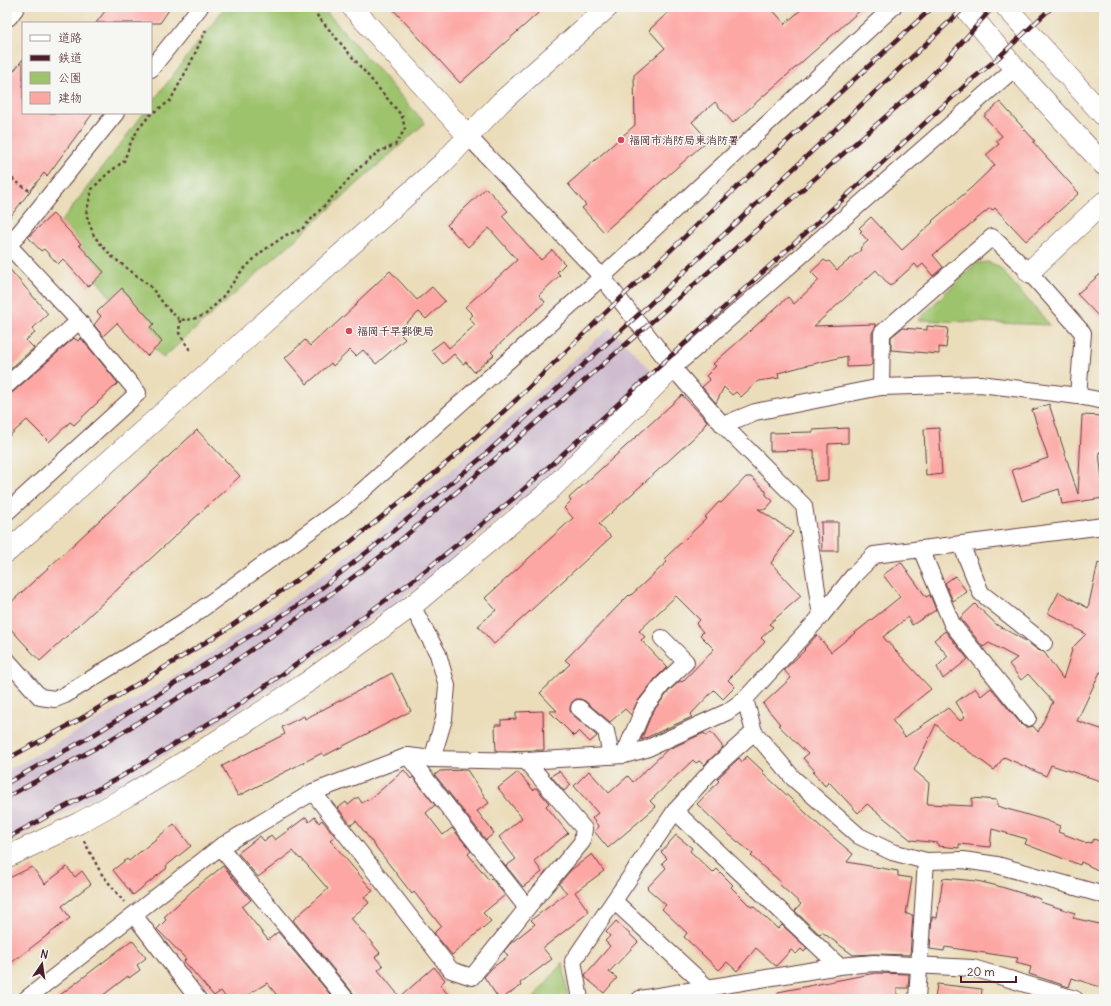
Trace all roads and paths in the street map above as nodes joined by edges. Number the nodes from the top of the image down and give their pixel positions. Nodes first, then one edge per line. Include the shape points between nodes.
1 (13, 7) edge
2 (200, 7) edge
3 (310, 7) edge
4 (352, 7) edge
5 (608, 7) edge
6 (893, 7) edge
7 (964, 7) edge
8 (1006, 7) edge
9 (7, 16) edge
10 (208, 26) dead end
11 (152, 68) edge
12 (1015, 68) junction
13 (152, 113) edge
14 (115, 114) edge
15 (151, 114) edge
16 (1104, 116) edge
17 (468, 136) junction
18 (1104, 165) edge
19 (7, 175) edge
20 (45, 201) junction
21 (1104, 202) edge
22 (8, 247) edge
23 (1029, 272) junction
24 (602, 277) junction
25 (180, 320) junction
26 (80, 321) junction
27 (190, 350) dead end
28 (673, 368) junction
29 (7, 385) edge
30 (881, 387) junction
31 (1078, 396) junction
32 (1104, 401) edge
33 (723, 425) junction
34 (7, 512) edge
35 (1104, 526) edge
36 (961, 544) junction
37 (921, 549) junction
38 (7, 552) edge
39 (412, 606) junction
40 (821, 616) junction
41 (662, 638) dead end
42 (1044, 643) dead end
43 (7, 660) edge
44 (745, 699) junction
45 (579, 708) dead end
46 (1028, 718) dead end
47 (754, 732) junction
48 (408, 756) junction
49 (618, 756) junction
50 (432, 759) junction
51 (526, 761) junction
52 (313, 792) junction
53 (675, 811) junction
54 (84, 841) dead end
55 (220, 847) junction
56 (7, 857) edge
57 (926, 861) junction
58 (1104, 895) edge
59 (614, 901) junction
60 (527, 908) junction
61 (134, 915) junction
62 (839, 966) junction
63 (920, 966) junction
64 (708, 988) junction
65 (26, 999) edge
66 (198, 999) edge
67 (346, 999) edge
68 (580, 999) edge
69 (640, 999) edge
70 (917, 999) edge
71 (1075, 999) edge

1 - 9 highway
2 - 11 street
3 - 25 path via 402,116 406,129 395,144 378,152 356,171 301,230 286,235 260,253 205,315
4 - 17 street
5 - 17 street via 501,102
6 - 24 street
7 - 12 street
8 - 16 street
10 - 13 path via 170,101
12 - 18 street
12 - 28 street
14 - 20 street
15 - 25 path via 139,128 124,160 92,189 86,214 94,236 110,255 150,286
17 - 24 street
17 - 38 street via 443,163
19 - 20 path
20 - 22 street
21 - 23 street
22 - 26 street
23 - 30 street via 992,237 882,333
23 - 31 street via 1082,332
24 - 28 street
24 - 43 street via 350,502 185,621 55,699 40,697
25 - 27 path via 179,333
26 - 29 street
26 - 34 street via 138,393
28 - 33 street
28 - 39 street via 547,493
30 - 31 street via 980,384
30 - 33 street via 755,412
31 - 32 street
33 - 40 street via 804,506
35 - 36 street
36 - 37 street
36 - 42 street via 981,593
37 - 40 street via 874,555
37 - 46 street via 952,624
39 - 50 street via 438,654 447,686 444,719
39 - 56 street via 309,680 197,754 79,823
40 - 44 street
41 - 49 street via 686,662 662,685 644,708
44 - 47 street
44 - 49 street via 720,715 646,749
45 - 49 street via 606,731
47 - 53 street via 714,768
47 - 57 street via 793,778 859,836 892,852
48 - 50 street
48 - 52 street
48 - 60 street
49 - 51 street
50 - 51 street
51 - 60 street via 584,829 582,842
52 - 55 street
52 - 60 street via 451,970 472,977
53 - 59 street
53 - 62 street
54 - 61 path via 101,872
55 - 61 street
55 - 67 street
57 - 58 street via 963,860 997,865
57 - 63 street
59 - 64 street
59 - 68 street via 573,961
61 - 65 street
61 - 66 street
62 - 63 street via 874,963
62 - 64 street
63 - 70 street
63 - 71 street via 973,968
64 - 69 street

